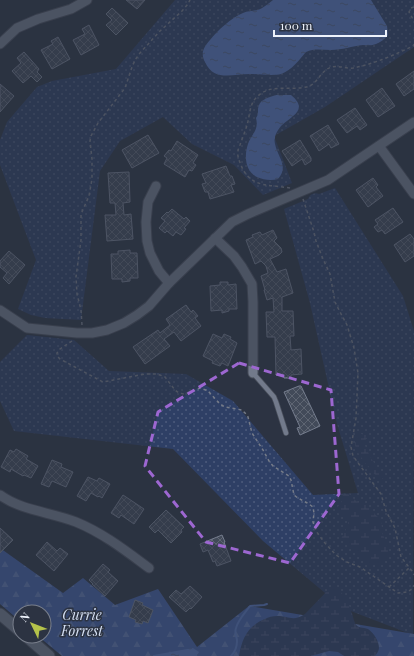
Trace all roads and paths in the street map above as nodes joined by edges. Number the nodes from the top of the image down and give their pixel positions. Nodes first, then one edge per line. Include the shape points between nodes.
1 (87, 0) edge
2 (190, 0) edge
3 (414, 7) edge
4 (414, 21) edge
5 (0, 44) edge
6 (414, 44) edge
7 (414, 122) edge
8 (379, 146) junction
9 (156, 186) dead end
10 (298, 193) junction
11 (414, 194) edge
12 (215, 238) junction
13 (170, 283) junction
14 (0, 310) edge
15 (80, 333) junction
16 (253, 373) joint
17 (286, 433) dead end
18 (0, 495) edge
19 (149, 568) dead end
20 (409, 568) junction
21 (414, 574) edge
22 (414, 585) edge
23 (389, 587) junction
24 (0, 614) edge
25 (12, 624) edge
26 (36, 644) edge
27 (50, 656) edge

1 - 5 street via 71,9 17,28
2 - 15 path via 140,53 132,67 126,88 98,123 91,136 92,179 81,214 81,240 76,277 82,322
3 - 4 path via 409,12
6 - 10 path via 373,63 352,68 332,67 311,86 268,90 257,96 252,104 237,156 248,177 262,185 288,187
7 - 8 street
8 - 10 street via 328,180
8 - 11 street
9 - 13 street via 148,202 147,241 159,271
10 - 12 street via 232,222
10 - 20 path via 303,197 316,241 330,274 335,302 347,325 354,348 358,377 356,418 351,447 353,456 381,494 395,528 401,557
12 - 13 street
12 - 16 street via 234,256 252,284
13 - 15 street via 149,306 124,323 107,330
14 - 15 street via 28,328
15 - 23 path via 77,338 60,349 57,356 103,382 156,374 165,377 179,393 204,389 225,407 242,410 269,462 289,476 294,495 313,507 314,526 324,542 336,555 360,567
16 - 17 lane via 274,397
18 - 19 street via 22,507 91,529
20 - 21 path
20 - 23 path
22 - 23 path via 412,589 402,593
24 - 25 street
26 - 27 street

